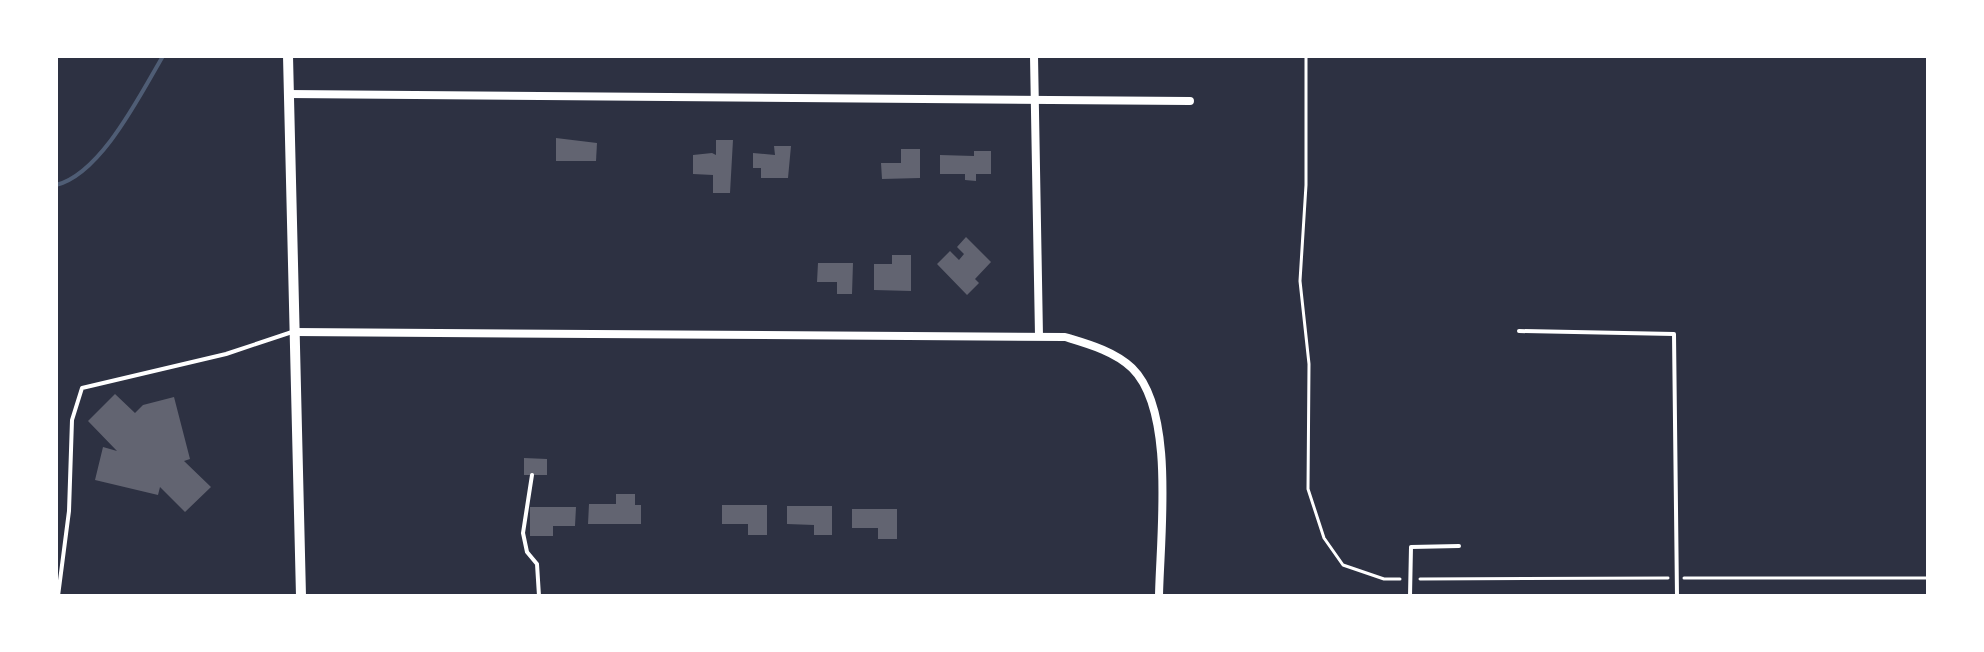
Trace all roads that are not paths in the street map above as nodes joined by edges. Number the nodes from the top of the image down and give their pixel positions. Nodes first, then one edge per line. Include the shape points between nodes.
1 (288, 56) edge
2 (1034, 56) edge
3 (288, 94) junction
4 (1035, 100) junction
5 (1190, 101) dead end
6 (1519, 331) dead end
7 (294, 332) junction
8 (1039, 336) junction
9 (532, 475) dead end
10 (1459, 546) dead end
11 (58, 596) edge
12 (301, 596) edge
13 (539, 596) edge
14 (1159, 596) edge
15 (1410, 596) edge
16 (1677, 596) edge

1 - 3 street
2 - 4 street
3 - 4 street
3 - 7 street
4 - 5 street
4 - 8 street
6 - 16 lane via 1674,334
7 - 8 street
7 - 11 lane via 82,388 72,420 69,511
7 - 12 street
8 - 14 street via 1065,337 1118,358 1140,377 1150,395 1160,438
9 - 13 lane via 523,533 538,568
10 - 15 lane via 1411,547

